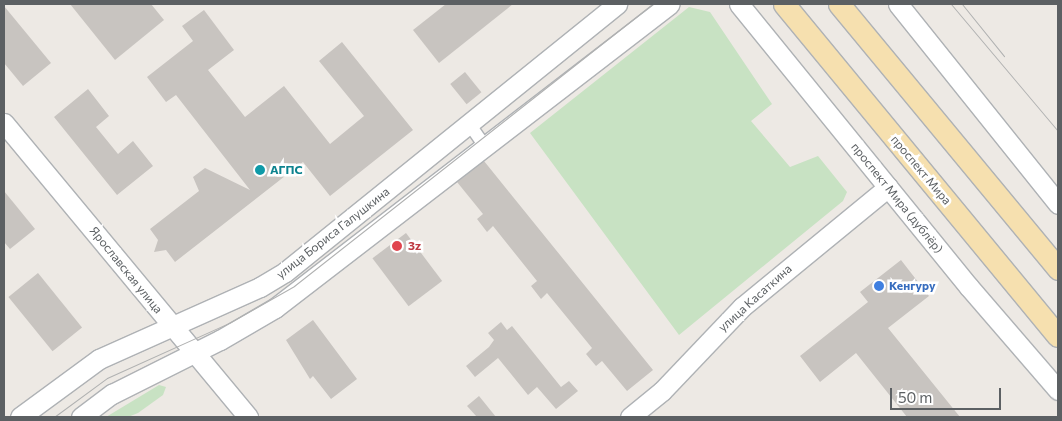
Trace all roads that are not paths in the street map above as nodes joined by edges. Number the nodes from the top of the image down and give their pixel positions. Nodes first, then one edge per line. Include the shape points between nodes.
1 (617, 4) edge
2 (670, 4) edge
3 (739, 4) edge
4 (756, 4) edge
5 (784, 4) edge
6 (839, 4) edge
7 (898, 4) edge
8 (791, 66) junction
9 (4, 123) edge
10 (470, 125) junction
11 (484, 145) junction
12 (888, 186) junction
13 (1058, 204) edge
14 (1058, 269) edge
15 (172, 326) junction
16 (1058, 336) edge
17 (195, 352) junction
18 (1058, 390) edge
19 (20, 417) edge
20 (80, 417) edge
21 (248, 417) edge
22 (630, 417) edge

1 - 10 main road, улица Бориса Галушкина
2 - 11 main road, улица Бориса Галушкина via 563,89
3 - 8 main road, проспект Мира (дублёр)
4 - 8 main road
5 - 16 main road, проспект Мира
6 - 14 main road
7 - 13 main road
8 - 12 main road, проспект Мира (дублёр)
9 - 15 main road, Ярославская улица
10 - 11 street
10 - 15 main road, улица Бориса Галушкина via 285,272 260,287
11 - 17 main road, улица Бориса Галушкина via 275,308
12 - 18 main road, проспект Мира (дублёр)
12 - 22 main road, улица Касаткина via 742,307 662,391
15 - 17 main road, Ярославская улица
15 - 19 main road, улица Бориса Галушкина via 99,359
17 - 20 main road, улица Бориса Галушкина via 112,394
17 - 21 main road, Ярославская улица

